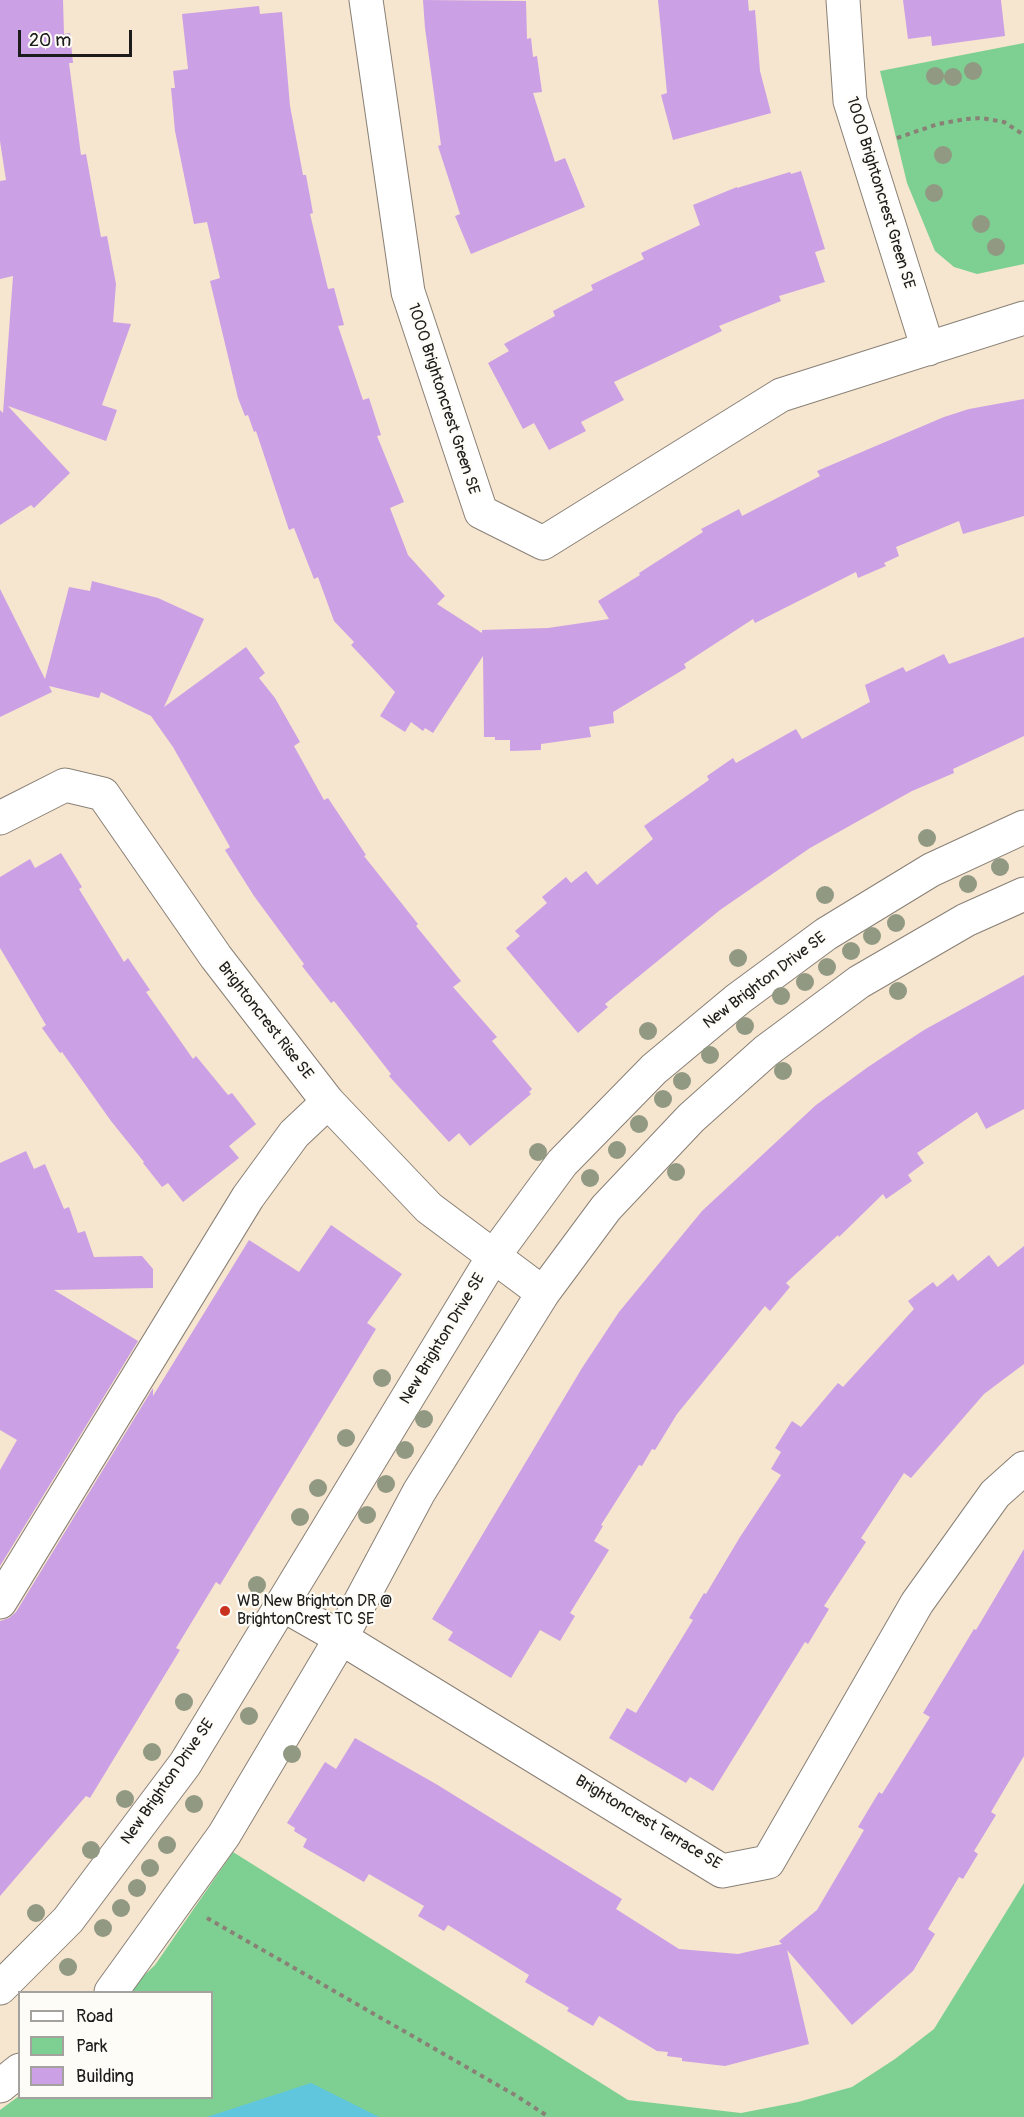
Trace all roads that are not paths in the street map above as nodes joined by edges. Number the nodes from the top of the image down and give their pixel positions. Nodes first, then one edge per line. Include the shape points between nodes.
1 (366, 0) edge
2 (843, 0) edge
3 (1024, 318) edge
4 (928, 349) junction
5 (0, 818) edge
6 (1024, 827) edge
7 (1024, 894) edge
8 (328, 1102) junction
9 (492, 1257) junction
10 (543, 1293) junction
11 (1024, 1468) edge
12 (0, 1602) edge
13 (283, 1605) junction
14 (341, 1638) junction
15 (0, 1988) edge
16 (112, 1991) edge
17 (18, 2072) edge
18 (0, 2086) edge

1 - 4 street, 1000 Brightoncrest Green SE via 408,292 481,512 543,543 781,395
2 - 4 street, 1000 Brightoncrest Green SE via 850,101
3 - 4 street, 1000 Brightoncrest Green SE
5 - 8 street, Brightoncrest Rise SE via 65,785 103,794 216,957
6 - 9 street, New Brighton Drive SE via 931,870 826,934 738,999 654,1069 562,1162
7 - 10 street via 966,920 859,982 765,1051 691,1118 606,1208
8 - 9 street, Brightoncrest Rise SE via 429,1208
8 - 12 street via 294,1134 248,1197
9 - 10 street, Brightoncrest Rise SE
9 - 13 street, New Brighton Drive SE
10 - 14 street via 419,1492
11 - 14 street, Brightoncrest Terrace SE via 995,1494 917,1603 768,1863 722,1870
13 - 14 street, Brightoncrest Terrace SE
13 - 15 street, New Brighton Drive SE via 185,1764 68,1920
14 - 16 street via 224,1835
17 - 18 street

